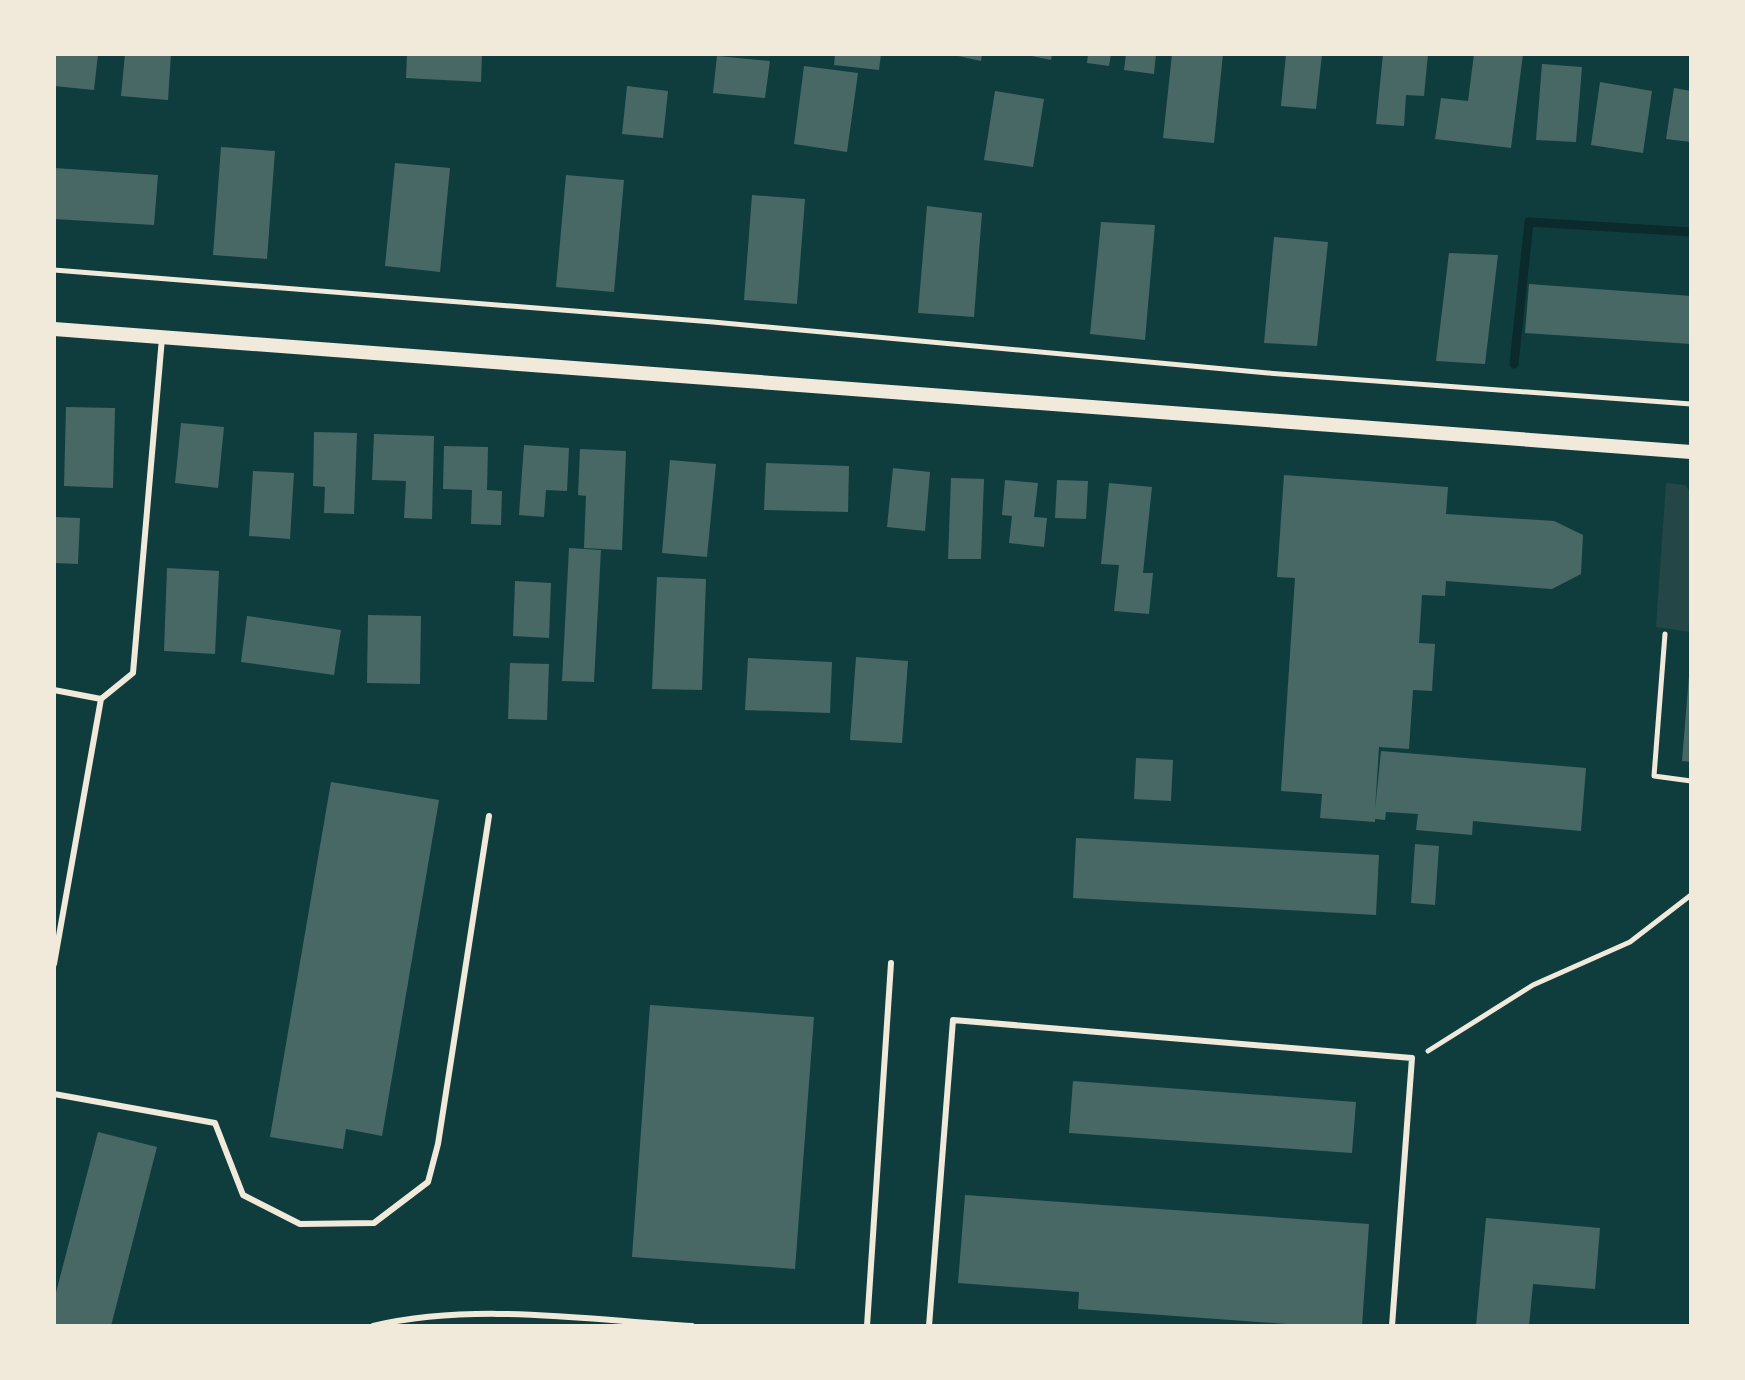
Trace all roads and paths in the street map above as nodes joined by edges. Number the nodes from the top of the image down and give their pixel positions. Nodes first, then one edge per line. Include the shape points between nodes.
1 (54, 270) edge
2 (54, 329) edge
3 (162, 338) junction
4 (1691, 404) edge
5 (1691, 452) edge
6 (1665, 634) dead end
7 (54, 690) edge
8 (101, 699) junction
9 (1691, 781) edge
10 (489, 816) dead end
11 (1691, 895) edge
12 (891, 963) dead end
13 (54, 964) edge
14 (1412, 1058) junction
15 (54, 1094) edge
16 (373, 1326) edge
17 (692, 1326) edge
18 (867, 1326) edge
19 (929, 1326) edge
20 (1392, 1326) edge

1 - 4 path
2 - 3 street
3 - 5 street
3 - 8 lane via 133,673
6 - 9 path via 1654,776
7 - 8 lane
8 - 13 lane
10 - 15 lane via 428,1182 374,1223 300,1224 243,1195 215,1123
11 - 14 path via 1630,942 1533,985 1447,1042
12 - 18 lane
14 - 19 lane via 953,1020
14 - 20 lane
16 - 17 lane via 408,1318 502,1315

